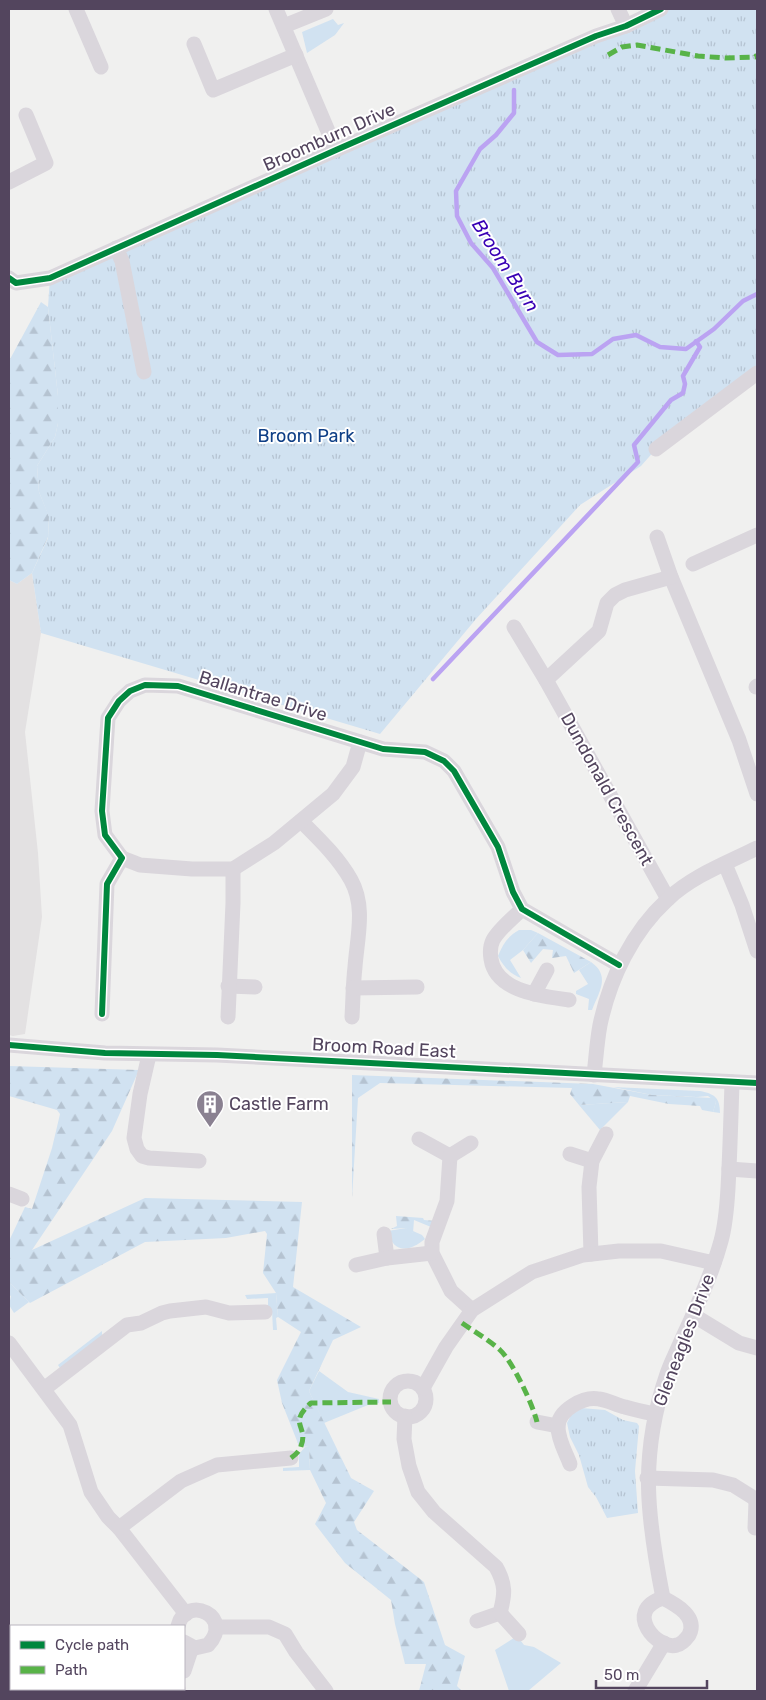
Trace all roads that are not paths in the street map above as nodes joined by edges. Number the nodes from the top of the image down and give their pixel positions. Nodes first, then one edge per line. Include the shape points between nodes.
1 (76, 9) edge
2 (276, 9) edge
3 (326, 9) edge
4 (618, 9) edge
5 (661, 9) edge
6 (284, 26) junction
7 (626, 26) junction
8 (194, 44) dead end
9 (296, 55) junction
10 (101, 67) dead end
11 (26, 115) dead end
12 (336, 150) junction
13 (9, 182) edge
14 (116, 248) junction
15 (9, 278) edge
16 (144, 372) dead end
17 (757, 373) edge
18 (656, 449) dead end
19 (757, 535) edge
20 (657, 538) dead end
21 (693, 564) dead end
22 (671, 577) junction
23 (514, 627) dead end
24 (546, 680) junction
25 (360, 742) junction
26 (757, 794) edge
27 (301, 821) junction
28 (757, 848) edge
29 (122, 858) junction
30 (725, 864) junction
31 (233, 870) junction
32 (668, 899) junction
33 (522, 909) junction
34 (757, 951) edge
35 (619, 965) junction
36 (547, 970) dead end
37 (228, 986) junction
38 (255, 987) dead end
39 (417, 987) dead end
40 (353, 988) junction
41 (534, 994) junction
42 (569, 1000) dead end
43 (102, 1014) dead end
44 (228, 1016) dead end
45 (352, 1018) dead end
46 (9, 1045) edge
47 (149, 1055) junction
48 (594, 1075) junction
49 (732, 1082) junction
50 (757, 1083) edge
51 (606, 1134) dead end
52 (419, 1139) dead end
53 (471, 1143) dead end
54 (570, 1154) dead end
55 (450, 1156) junction
56 (199, 1161) dead end
57 (592, 1161) junction
58 (729, 1169) junction
59 (757, 1171) edge
60 (384, 1234) dead end
61 (432, 1254) junction
62 (591, 1254) junction
63 (387, 1258) junction
64 (714, 1263) junction
65 (356, 1265) dead end
66 (472, 1310) junction
67 (266, 1312) dead end
68 (693, 1315) junction
69 (9, 1343) edge
70 (757, 1348) edge
71 (423, 1388) junction
72 (44, 1389) junction
73 (655, 1414) junction
74 (405, 1416) junction
75 (537, 1422) dead end
76 (558, 1426) junction
77 (291, 1458) dead end
78 (570, 1464) dead end
79 (647, 1478) junction
80 (757, 1500) edge
81 (119, 1528) junction
82 (755, 1528) dead end
83 (664, 1598) junction
84 (500, 1613) junction
85 (182, 1620) edge
86 (477, 1621) dead end
87 (216, 1627) junction
88 (519, 1634) dead end
89 (664, 1643) junction
90 (188, 1644) edge
91 (185, 1664) edge
92 (326, 1691) edge
93 (636, 1691) edge

1 - 10 street
2 - 6 street
3 - 6 street
4 - 7 street
5 - 7 street, Broomburn Drive
6 - 9 street
7 - 12 street, Broomburn Drive via 596,36
8 - 9 street via 214,90
9 - 12 street
11 - 13 street via 46,163
12 - 14 street, Broomburn Drive
14 - 15 street, Broomburn Drive via 50,278 16,283
14 - 16 street via 122,262
17 - 18 street
19 - 21 street
20 - 22 street
22 - 24 street via 615,595 608,603 599,631
22 - 26 street via 739,740
23 - 24 street, Dundonald Crescent
24 - 32 street, Dundonald Crescent
25 - 27 street via 353,767 333,794
25 - 29 street, Ballantrae Drive via 178,686 146,685 130,691 108,718 102,811 105,835
25 - 33 street, Ballantrae Drive via 383,749 424,752 444,761 454,771 498,847
27 - 31 street
27 - 40 street via 328,847 351,880 358,900 360,922
28 - 30 street
29 - 31 street via 140,865
29 - 43 street via 107,884
30 - 32 street via 698,877
30 - 34 street
31 - 37 street
32 - 35 street via 637,935
33 - 35 street
33 - 41 street via 493,940 490,950 493,968 508,985
35 - 48 street via 600,1026
36 - 41 street
37 - 38 street
37 - 44 street
39 - 40 street
40 - 45 street
41 - 42 street
46 - 47 street, Broom Road East
47 - 48 street, Broom Road East
47 - 56 street via 134,1138 137,1149 142,1156 149,1158
48 - 49 street, Broom Road East
49 - 50 street, Broom Road East
49 - 58 street, Gleneagles Drive
51 - 57 street
52 - 55 street
53 - 55 street
54 - 57 street
55 - 61 street via 447,1201 432,1242
57 - 62 street via 589,1187
58 - 59 street
58 - 64 street, Gleneagles Drive via 726,1217
60 - 63 street
61 - 63 street
61 - 66 street via 451,1290
62 - 64 street via 660,1251
62 - 66 street via 532,1272
63 - 65 street
64 - 68 street, Gleneagles Drive
66 - 71 street via 446,1346
67 - 72 street via 229,1313 206,1307 162,1313 127,1326
68 - 70 street via 739,1343
68 - 73 street, Gleneagles Drive via 667,1373
69 - 72 street
71 - 74 street via 425,1406 416,1415
71 - 74 street via 407,1380 396,1385 391,1396 392,1407
72 - 81 street via 70,1425 91,1492
73 - 76 street via 598,1398 574,1405 563,1414
73 - 79 street, Gleneagles Drive
74 - 84 street via 404,1439 418,1492 434,1512 496,1567 505,1591
75 - 76 street
76 - 78 street
77 - 81 street via 217,1465 181,1480
79 - 80 street via 713,1480 733,1485
79 - 83 street, Gleneagles Drive via 649,1514
80 - 82 street
81 - 85 street
83 - 89 street via 651,1604 644,1616 649,1632
83 - 89 street via 686,1613 692,1627 689,1635 678,1645
84 - 86 street
84 - 88 street
85 - 87 street via 190,1611 202,1610 212,1616
87 - 90 street via 216,1634 208,1644 202,1647
87 - 92 street via 269,1627 285,1634
89 - 93 street
90 - 91 street

